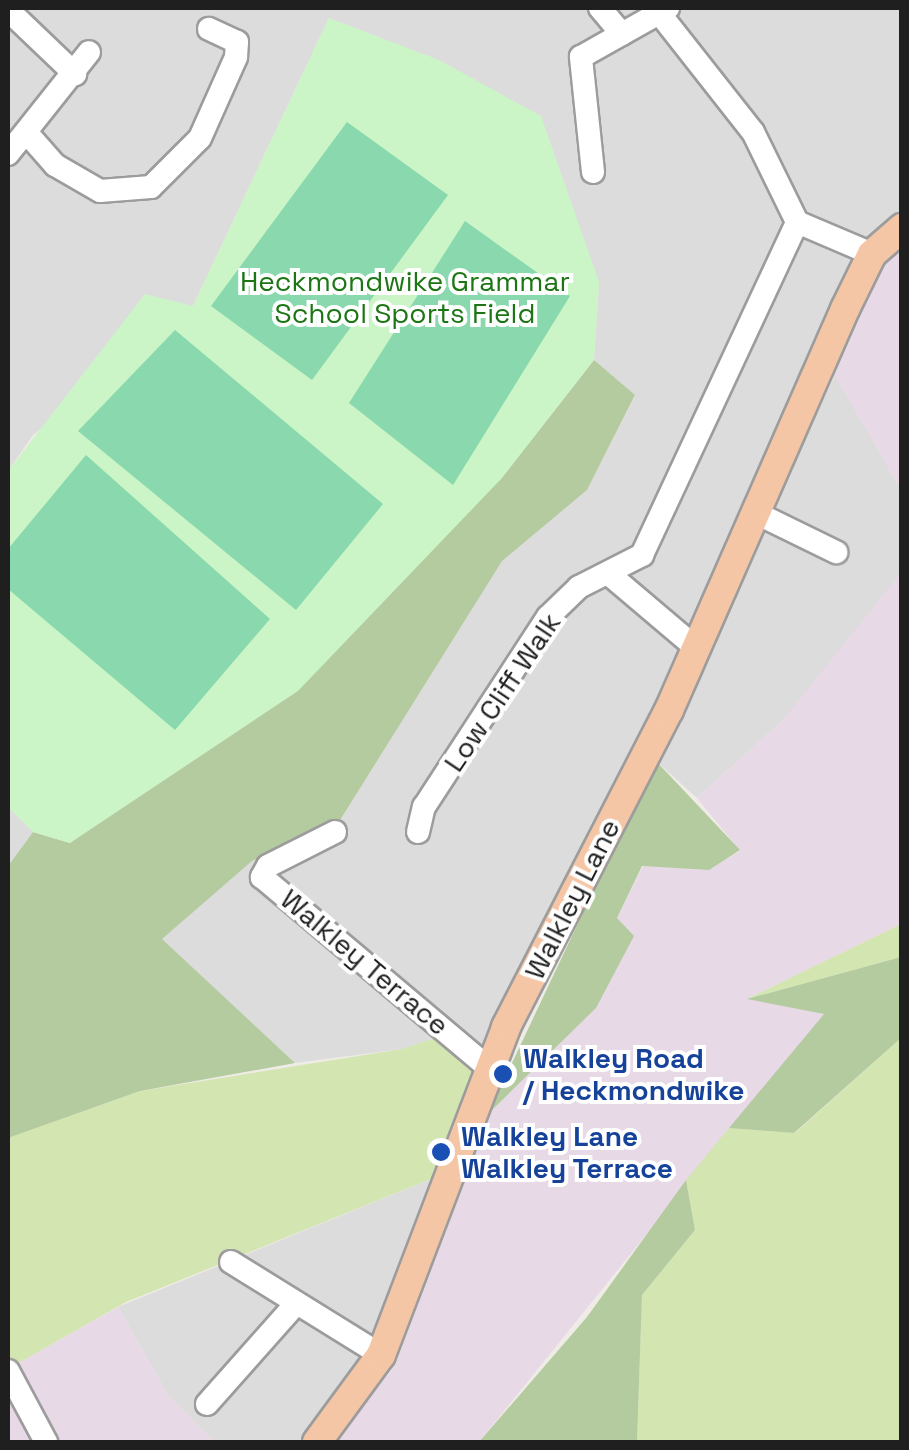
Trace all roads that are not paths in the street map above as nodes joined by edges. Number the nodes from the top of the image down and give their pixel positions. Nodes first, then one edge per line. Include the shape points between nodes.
1 (600, 8) edge
2 (8, 10) edge
3 (664, 11) edge
4 (209, 29) dead end
5 (622, 34) junction
6 (90, 52) dead end
7 (75, 74) junction
8 (26, 132) junction
9 (8, 154) edge
10 (593, 172) dead end
11 (796, 222) junction
12 (902, 228) edge
13 (872, 254) junction
14 (760, 515) junction
15 (836, 552) dead end
16 (610, 575) junction
17 (696, 648) junction
18 (334, 832) dead end
19 (418, 832) dead end
20 (488, 1071) junction
21 (231, 1262) dead end
22 (295, 1305) junction
23 (381, 1355) junction
24 (8, 1371) edge
25 (207, 1404) dead end
26 (46, 1442) edge
27 (317, 1442) edge

1 - 5 street
2 - 7 street
3 - 5 street
3 - 11 street via 753,132
4 - 8 street via 242,43 200,138 151,187 100,191 55,165
5 - 10 street via 581,58
6 - 7 street
7 - 8 street
8 - 9 street
11 - 13 street
11 - 16 street, Low Cliff Walk via 642,555
12 - 13 main road
13 - 14 main road, Walkley Lane
14 - 15 street
14 - 17 main road, Walkley Lane
16 - 17 street
16 - 19 street, Low Cliff Walk via 579,586 548,616 424,807
17 - 20 main road, Walkley Lane
18 - 20 street, Walkley Terrace via 268,866 262,877
20 - 23 main road, Walkley Lane
21 - 22 street
22 - 23 street
22 - 25 street
23 - 27 main road, Walkley Lane
24 - 26 street

